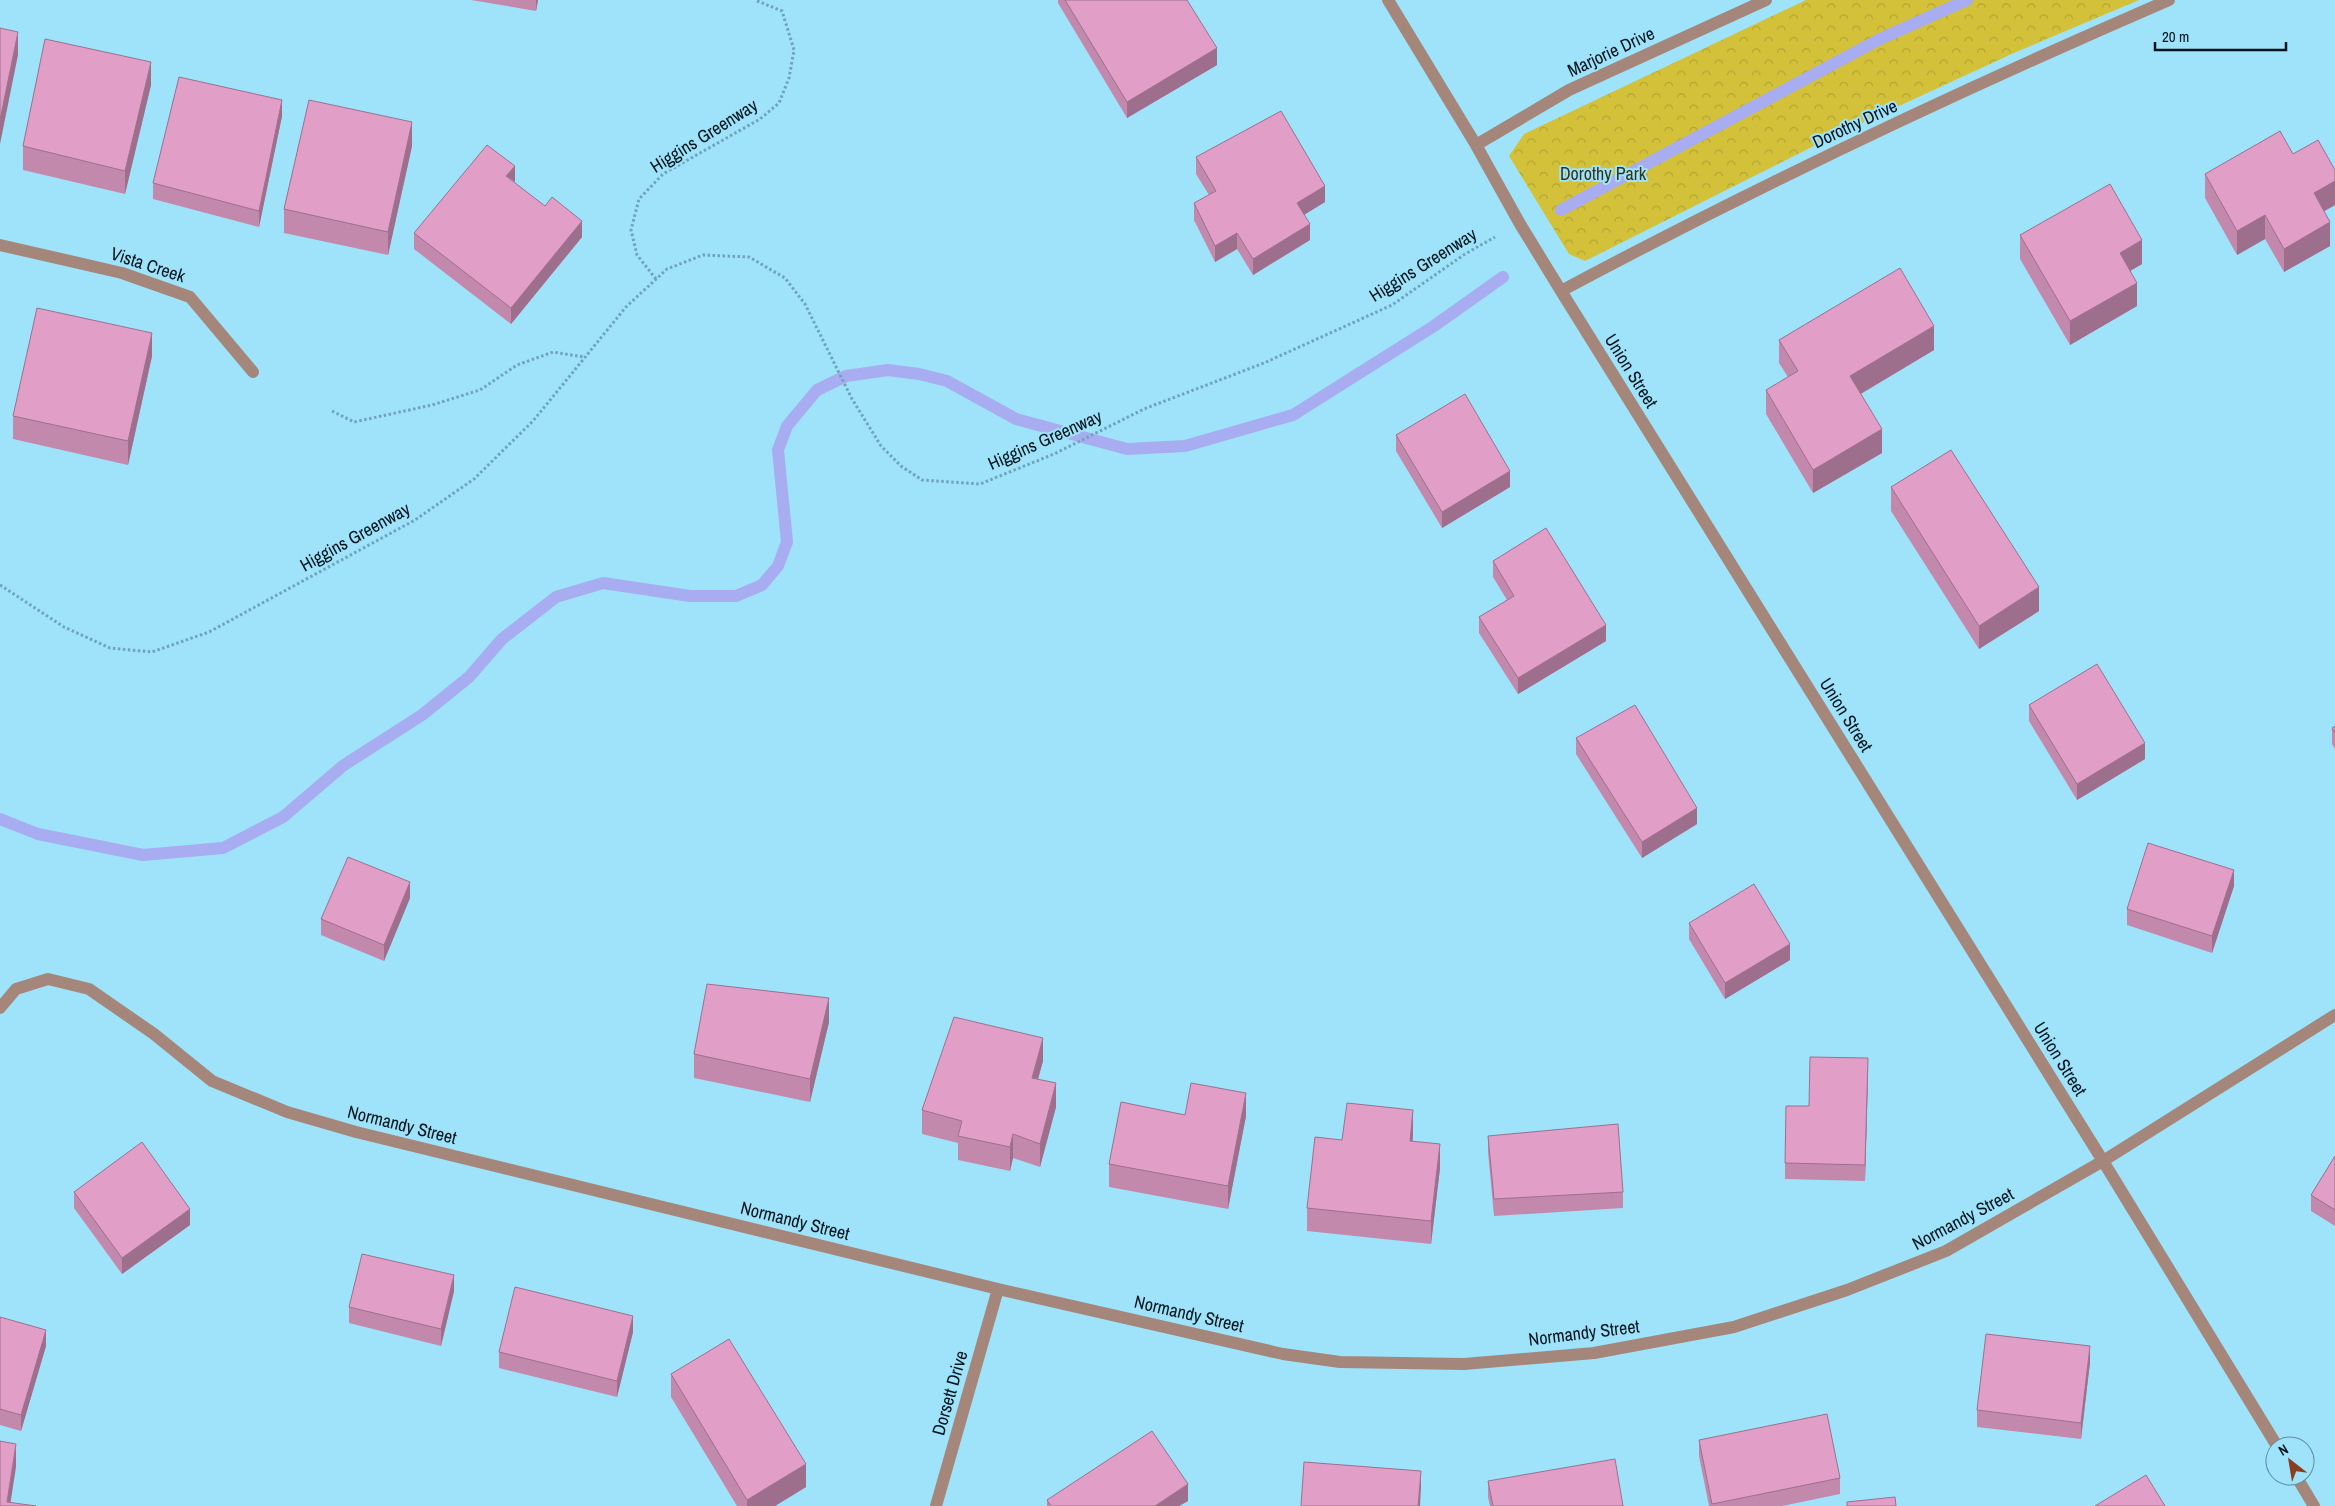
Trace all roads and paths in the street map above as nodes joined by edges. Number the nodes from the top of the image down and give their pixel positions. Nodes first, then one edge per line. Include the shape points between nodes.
1 (755, 0) edge
2 (1388, 0) edge
3 (1766, 0) edge
4 (2169, 0) edge
5 (1476, 145) junction
6 (1520, 224) junction
7 (0, 245) edge
8 (656, 279) junction
9 (1561, 291) junction
10 (585, 357) junction
11 (253, 372) dead end
12 (332, 411) dead end
13 (0, 585) edge
14 (0, 1008) edge
15 (2335, 1015) edge
16 (2103, 1161) junction
17 (998, 1289) junction
18 (2272, 1436) edge
19 (2302, 1486) edge
20 (936, 1506) edge
21 (2314, 1506) edge

1 - 8 path, Higgins Greenway via 782,11 794,50 789,78 779,103 760,119 663,174 639,199 631,230 637,255
2 - 5 street, Union Street
3 - 5 street, Marjorie Drive via 1569,90
4 - 9 street, Dorothy Drive via 2048,52 1808,165
5 - 6 street, Union Street
6 - 8 path, Higgins Greenway via 1465,254 1392,305 1264,363 1144,409 1054,454 980,484 922,480 901,466 881,446 852,398 805,304 785,278 750,257 703,255 667,268
6 - 9 street, Union Street
7 - 11 street, Vista Creek via 122,273 190,297
8 - 10 path, Higgins Greenway via 626,307
9 - 16 street, Union Street
10 - 12 path via 553,352 517,365 480,390 432,406 354,422
10 - 13 path, Higgins Greenway via 533,421 474,479 415,520 210,632 152,652 110,648 64,627
14 - 17 street, Normandy Street via 16,989 48,979 89,990 154,1034 212,1082 287,1112 356,1132
15 - 16 street, Normandy Street
16 - 17 street, Normandy Street via 1946,1251 1848,1290 1734,1327 1594,1352 1464,1364 1340,1362 1283,1354
16 - 18 street, Union Street
17 - 20 street, Dorsett Drive
19 - 21 street

